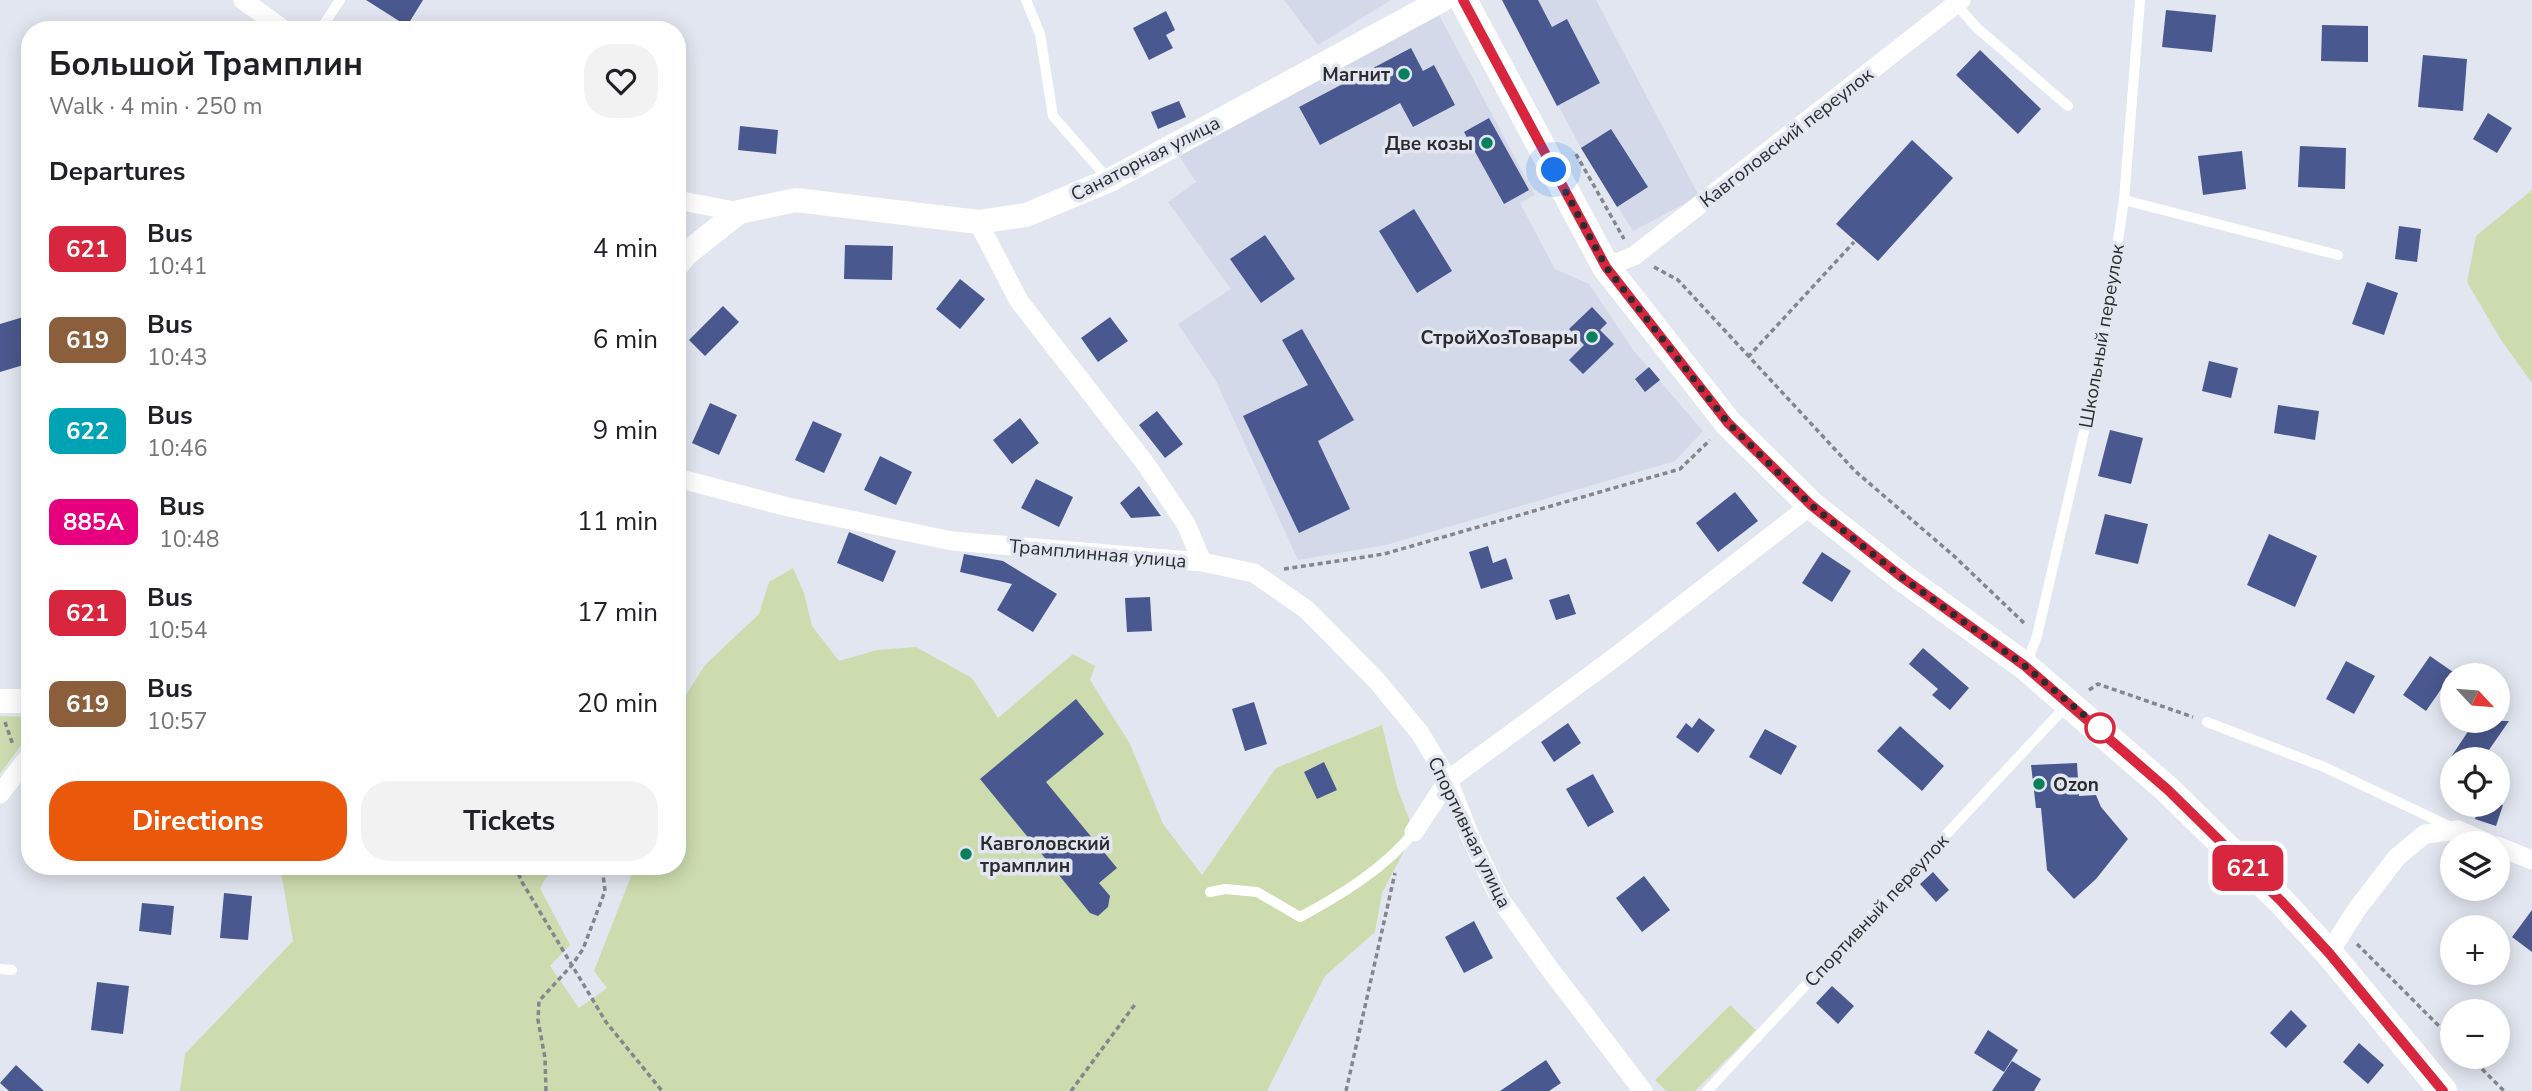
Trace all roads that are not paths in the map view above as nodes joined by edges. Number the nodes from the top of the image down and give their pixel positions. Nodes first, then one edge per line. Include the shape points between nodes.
1 (243, 0) edge
2 (340, 0) edge
3 (1026, 0) edge
4 (1442, 0) edge
5 (1463, 0) edge
6 (2140, 0) edge
7 (1959, 2) edge
8 (271, 21) edge
9 (326, 21) edge
10 (2068, 106) dead end
11 (1110, 180) junction
12 (2124, 200) junction
13 (686, 202) edge
14 (740, 212) junction
15 (978, 222) junction
16 (686, 254) edge
17 (2338, 255) dead end
18 (1606, 267) junction
19 (686, 480) edge
20 (1811, 505) junction
21 (1202, 562) junction
22 (2025, 666) junction
23 (2069, 702) junction
24 (21, 704) edge
25 (2, 711) edge
26 (2207, 722) road end
27 (21, 765) edge
28 (1448, 779) junction
29 (0, 794) edge
30 (2458, 830) joint
31 (1414, 832) joint
32 (2510, 851) edge
33 (2532, 860) edge
34 (1210, 892) dead end
35 (2336, 942) junction
36 (0, 968) edge
37 (12, 970) dead end
38 (1643, 1091) edge
39 (1707, 1091) edge
40 (2444, 1091) edge

1 - 8 street
2 - 9 lane
3 - 11 lane via 1041,34 1054,116
4 - 11 street, Санаторная улица
5 - 18 main road
6 - 12 lane, Школьный переулок
7 - 10 lane via 1976,27
7 - 18 street, Кавголовский переулок via 1634,256
11 - 15 street, Санаторная улица via 1026,215
12 - 17 lane
12 - 22 lane, Школьный переулок via 2100,362 2037,636
13 - 14 street
14 - 15 street, Санаторная улица via 796,200
14 - 16 street, Санаторная улица
15 - 21 street, Трамплинная улица via 1020,302 1145,463 1186,524
18 - 20 main road via 1728,423
19 - 21 street, Трамплинная улица via 952,541
20 - 22 main road
20 - 28 street
21 - 28 street, Спортивная улица via 1254,573 1307,610 1377,681 1420,733
22 - 23 main road
23 - 35 main road via 2168,790 2282,902
23 - 39 lane, Спортивный переулок
24 - 25 street
26 - 30 lane via 2324,767
27 - 29 street
28 - 31 street
28 - 38 street, Спортивная улица via 1500,899
30 - 35 street via 2425,834 2397,857
31 - 34 lane via 1399,850 1300,917 1257,892
32 - 33 street
35 - 40 main road
36 - 37 lane

